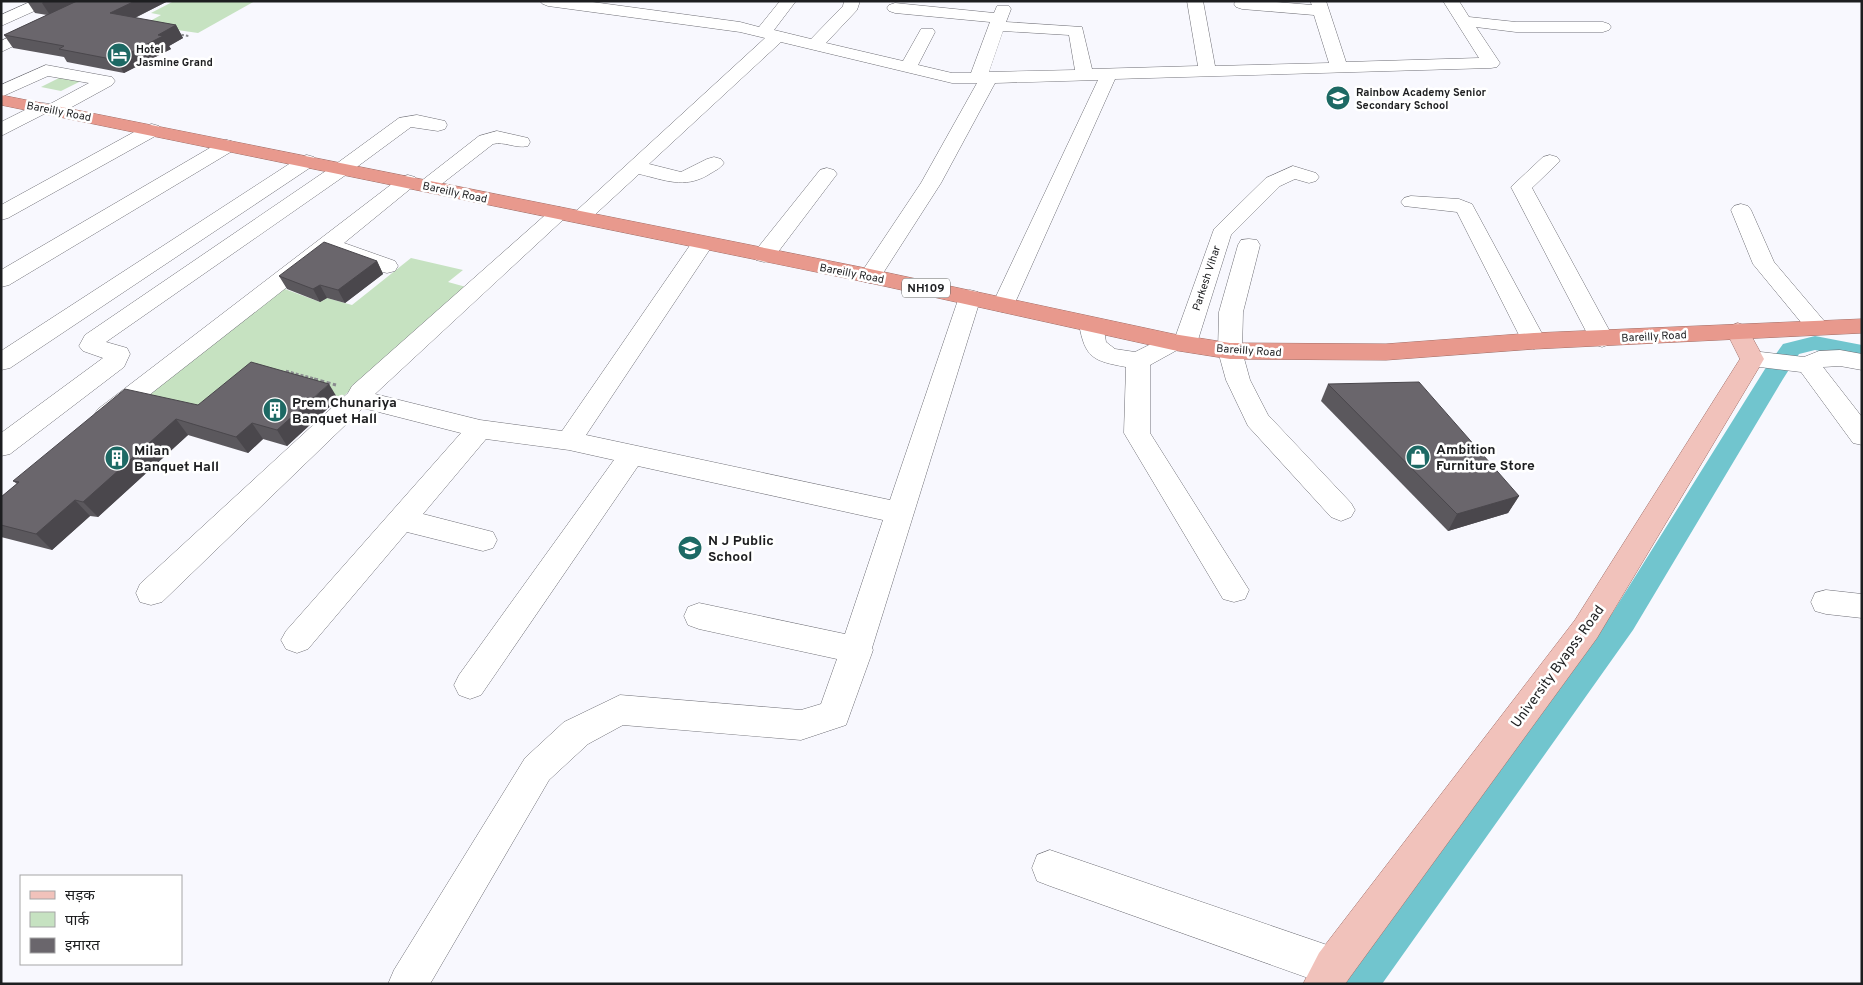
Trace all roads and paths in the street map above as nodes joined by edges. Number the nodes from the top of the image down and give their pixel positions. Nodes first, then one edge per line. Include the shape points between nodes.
1 (45, 1) edge
2 (97, 1) edge
3 (548, 1) edge
4 (788, 1) edge
5 (852, 1) edge
6 (1006, 1) edge
7 (1191, 1) edge
8 (1195, 1) edge
9 (1451, 1) edge
10 (1242, 4) dead end
11 (604, 5) edge
12 (1320, 6) edge
13 (895, 8) dead end
14 (1, 21) edge
15 (1464, 21) junction
16 (998, 22) junction
17 (1603, 27) dead end
18 (927, 32) dead end
19 (170, 33) edge
20 (770, 35) junction
21 (189, 36) dead end
22 (814, 46) junction
23 (1, 47) edge
24 (908, 67) junction
25 (1339, 68) junction
26 (1207, 70) junction
27 (1084, 74) junction
28 (1109, 74) junction
29 (983, 78) junction
30 (1, 92) edge
31 (1, 100) edge
32 (48, 109) junction
33 (438, 125) dead end
34 (1, 130) edge
35 (152, 130) junction
36 (522, 142) dead end
37 (227, 146) junction
38 (308, 161) junction
39 (1550, 161) dead end
40 (714, 163) dead end
41 (636, 167) junction
42 (343, 168) junction
43 (827, 174) dead end
44 (1309, 177) dead end
45 (417, 184) junction
46 (1411, 202) dead end
47 (1741, 210) dead end
48 (1, 214) edge
49 (570, 215) junction
50 (703, 243) junction
51 (330, 244) junction
52 (1249, 245) dead end
53 (764, 255) junction
54 (387, 266) dead end
55 (870, 276) junction
56 (1, 280) edge
57 (970, 298) junction
58 (1003, 305) junction
59 (1091, 324) junction
60 (1862, 326) edge
61 (1817, 327) junction
62 (1738, 332) junction
63 (1602, 339) junction
64 (1534, 341) junction
65 (1179, 343) junction
66 (1230, 351) junction
67 (1762, 360) junction
68 (1138, 361) junction
69 (1, 362) edge
70 (1862, 362) edge
71 (1803, 365) junction
72 (286, 371) edge
73 (360, 394) junction
74 (90, 428) edge
75 (480, 429) junction
76 (1862, 436) edge
77 (569, 441) junction
78 (1, 447) edge
79 (631, 456) junction
80 (1341, 510) dead end
81 (901, 513) junction
82 (403, 520) junction
83 (483, 540) dead end
84 (1234, 590) dead end
85 (151, 592) dead end
86 (1826, 602) dead end
87 (1862, 606) edge
88 (699, 616) dead end
89 (298, 640) dead end
90 (856, 650) junction
91 (470, 685) dead end
92 (1050, 868) dead end
93 (1328, 975) edge
94 (408, 984) edge

1 - 14 street
2 - 23 street
3 - 11 street
4 - 20 street
5 - 22 street via 851,7
6 - 16 street
7 - 8 street
8 - 26 street
9 - 15 street
10 - 12 street
11 - 20 street via 686,13
12 - 25 street
13 - 16 street
15 - 17 street via 1516,27
15 - 25 street via 1492,63
16 - 27 street via 1076,30
16 - 29 street
18 - 24 street
19 - 21 path
20 - 22 street
20 - 41 street
22 - 24 street
24 - 29 street via 952,78
25 - 26 street
26 - 28 street
27 - 28 street
27 - 29 street
28 - 58 street
29 - 55 street via 932,183
30 - 32 street via 46,70 106,81
31 - 32 highway, Bareilly Road / NH109
32 - 34 street
32 - 35 highway, Bareilly Road / NH109
33 - 42 street via 406,122
35 - 37 highway, Bareilly Road / NH109
35 - 48 street
36 - 45 street via 496,137 486,140
37 - 38 highway, Bareilly Road / NH109
37 - 56 street
38 - 42 highway, Bareilly Road / NH109
38 - 69 street
39 - 63 street via 1520,187
40 - 41 street via 692,176 681,178
41 - 49 street
42 - 45 highway, Bareilly Road / NH109
42 - 78 street via 93,340 91,346 118,354 115,361
43 - 53 street
44 - 65 street, Parkesh Vihar via 1293,172 1273,182 1221,233
45 - 49 highway, Bareilly Road / NH109
45 - 51 street
46 - 64 street via 1465,208
47 - 61 street via 1764,264
49 - 50 highway, Bareilly Road / NH109
49 - 73 street
50 - 53 highway, Bareilly Road / NH109
50 - 77 street
51 - 54 street
51 - 74 street
52 - 66 street via 1231,312
53 - 55 highway, Bareilly Road / NH109
55 - 57 highway, Bareilly Road / NH109
57 - 58 highway, Bareilly Road / NH109
57 - 81 street
58 - 59 highway, Bareilly Road / NH109
59 - 65 highway, Bareilly Road / NH109
59 - 68 street via 1095,345 1108,356
60 - 61 highway, Bareilly Road / NH109
61 - 62 highway, Bareilly Road / NH109
62 - 63 highway, Bareilly Road / NH109
62 - 67 main road
63 - 64 highway, Bareilly Road / NH109
64 - 66 highway, Bareilly Road / NH109 via 1386,352
65 - 66 highway, Bareilly Road / NH109
65 - 68 street
66 - 80 street via 1238,380 1257,420
67 - 71 street
67 - 93 main road, University Byapss Road via 1586,629
68 - 84 street via 1137,433
70 - 71 street via 1819,359
71 - 76 street
72 - 73 path
73 - 75 street via 362,399
73 - 85 street
75 - 77 street
75 - 82 street
77 - 79 street
79 - 81 street
79 - 91 street
81 - 90 street
82 - 83 street
82 - 89 street
86 - 87 street
88 - 90 street
90 - 94 street via 834,715 801,725 620,710 576,733 537,769
92 - 93 street

